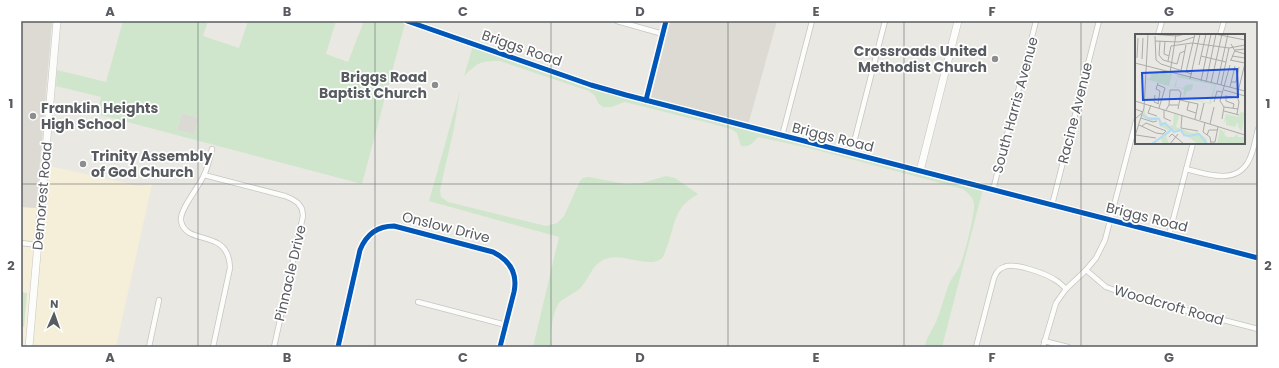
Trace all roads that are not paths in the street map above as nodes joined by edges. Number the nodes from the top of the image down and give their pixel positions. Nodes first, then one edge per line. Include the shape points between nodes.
1 (57, 21) edge
2 (407, 21) edge
3 (617, 21) edge
4 (666, 21) edge
5 (812, 21) edge
6 (885, 21) edge
7 (958, 21) edge
8 (1036, 21) edge
9 (1099, 21) edge
10 (1162, 21) edge
11 (1224, 21) edge
12 (663, 34) junction
13 (1158, 34) edge
14 (1220, 34) edge
15 (646, 100) junction
16 (1135, 125) edge
17 (1258, 129) edge
18 (782, 136) junction
19 (1193, 144) edge
20 (212, 148) dead end
21 (851, 154) junction
22 (1186, 169) junction
23 (920, 171) junction
24 (204, 175) junction
25 (993, 190) junction
26 (1052, 205) junction
27 (1110, 220) junction
28 (1169, 235) junction
29 (21, 243) edge
30 (38, 245) junction
31 (1258, 258) edge
32 (1086, 270) junction
33 (1066, 289) junction
34 (159, 300) dead end
35 (418, 302) dead end
36 (506, 325) junction
37 (1258, 329) edge
38 (1044, 341) junction
39 (29, 347) edge
40 (149, 347) edge
41 (213, 347) edge
42 (274, 347) edge
43 (338, 347) edge
44 (500, 347) edge
45 (976, 347) edge
46 (1043, 347) edge
47 (1068, 347) edge

1 - 30 street, Demorest Road
2 - 15 street, Briggs Road via 591,85
3 - 12 street
4 - 12 street
5 - 18 street
6 - 21 street
7 - 23 street
8 - 25 street, South Harris Avenue
9 - 26 street, Racine Avenue
10 - 13 street
11 - 14 street
12 - 15 street
15 - 18 street, Briggs Road
16 - 27 street
17 - 22 street via 1248,162 1241,170 1226,176 1218,176
18 - 21 street, Briggs Road
19 - 22 street
20 - 24 street
21 - 23 street, Briggs Road
22 - 28 street
23 - 25 street, Briggs Road
24 - 41 street via 184,208 181,219 187,231 219,243 230,258
24 - 42 street, Pinnacle Drive via 285,196 298,203 302,209 303,216
25 - 26 street, Briggs Road
26 - 27 street, Briggs Road
27 - 28 street, Briggs Road
27 - 32 street via 1101,249
28 - 31 street, Briggs Road
29 - 30 street
30 - 39 street, Demorest Road
32 - 33 street
32 - 37 street, Woodcroft Road via 1106,287 1134,297
33 - 38 street via 1053,310
33 - 45 street via 1057,281 1035,271 1014,266 1002,268 994,278
34 - 40 street
35 - 36 street
36 - 43 street, Onslow Drive via 516,283 512,269 501,256 400,227 382,227 366,238 360,250
36 - 44 street, Onslow Drive
38 - 46 street
38 - 47 street

